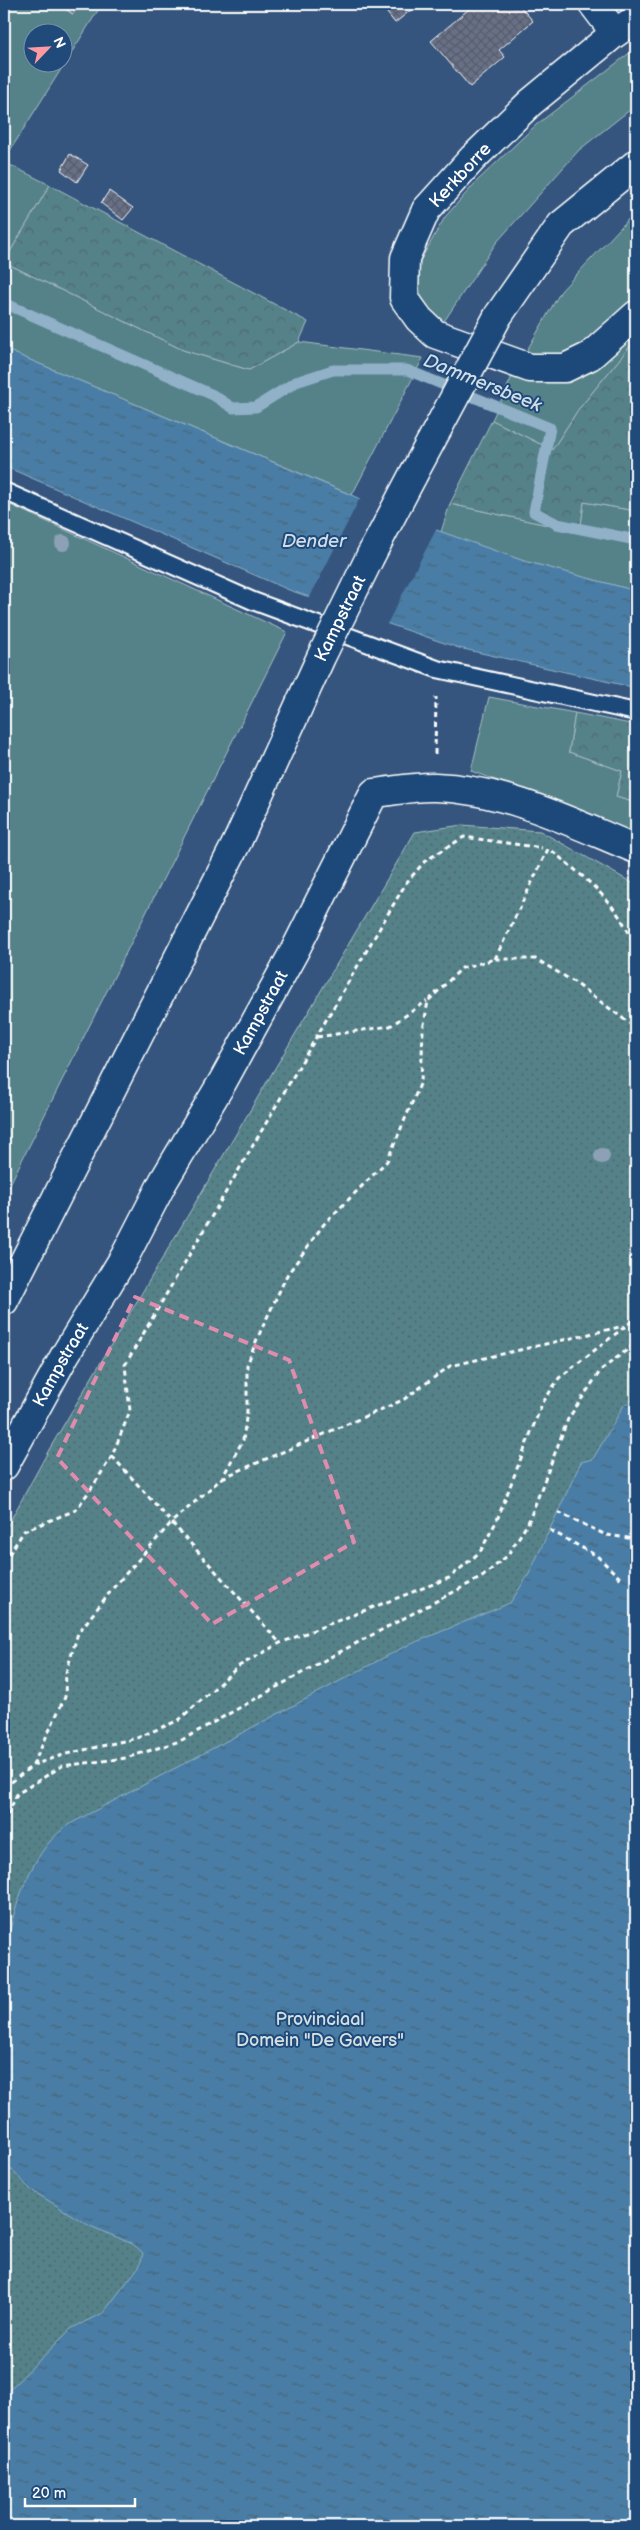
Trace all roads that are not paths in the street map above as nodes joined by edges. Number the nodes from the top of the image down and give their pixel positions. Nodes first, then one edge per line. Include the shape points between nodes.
1 (593, 4) edge
2 (626, 26) edge
3 (636, 164) edge
4 (636, 315) edge
5 (4, 491) edge
6 (636, 712) edge
7 (636, 849) edge
8 (4, 1301) edge
9 (4, 1466) edge

1 - 2 street
2 - 4 street, Kerkborre via 530,103 426,210 405,258 404,298 418,319 435,334 530,368 565,368 590,356
3 - 8 street, Kampstraat, bridge via 561,225 498,316 371,555 238,840
5 - 6 lane via 253,601 437,669
7 - 9 street, Kampstraat via 536,808 487,792 434,787 374,793 223,1081

